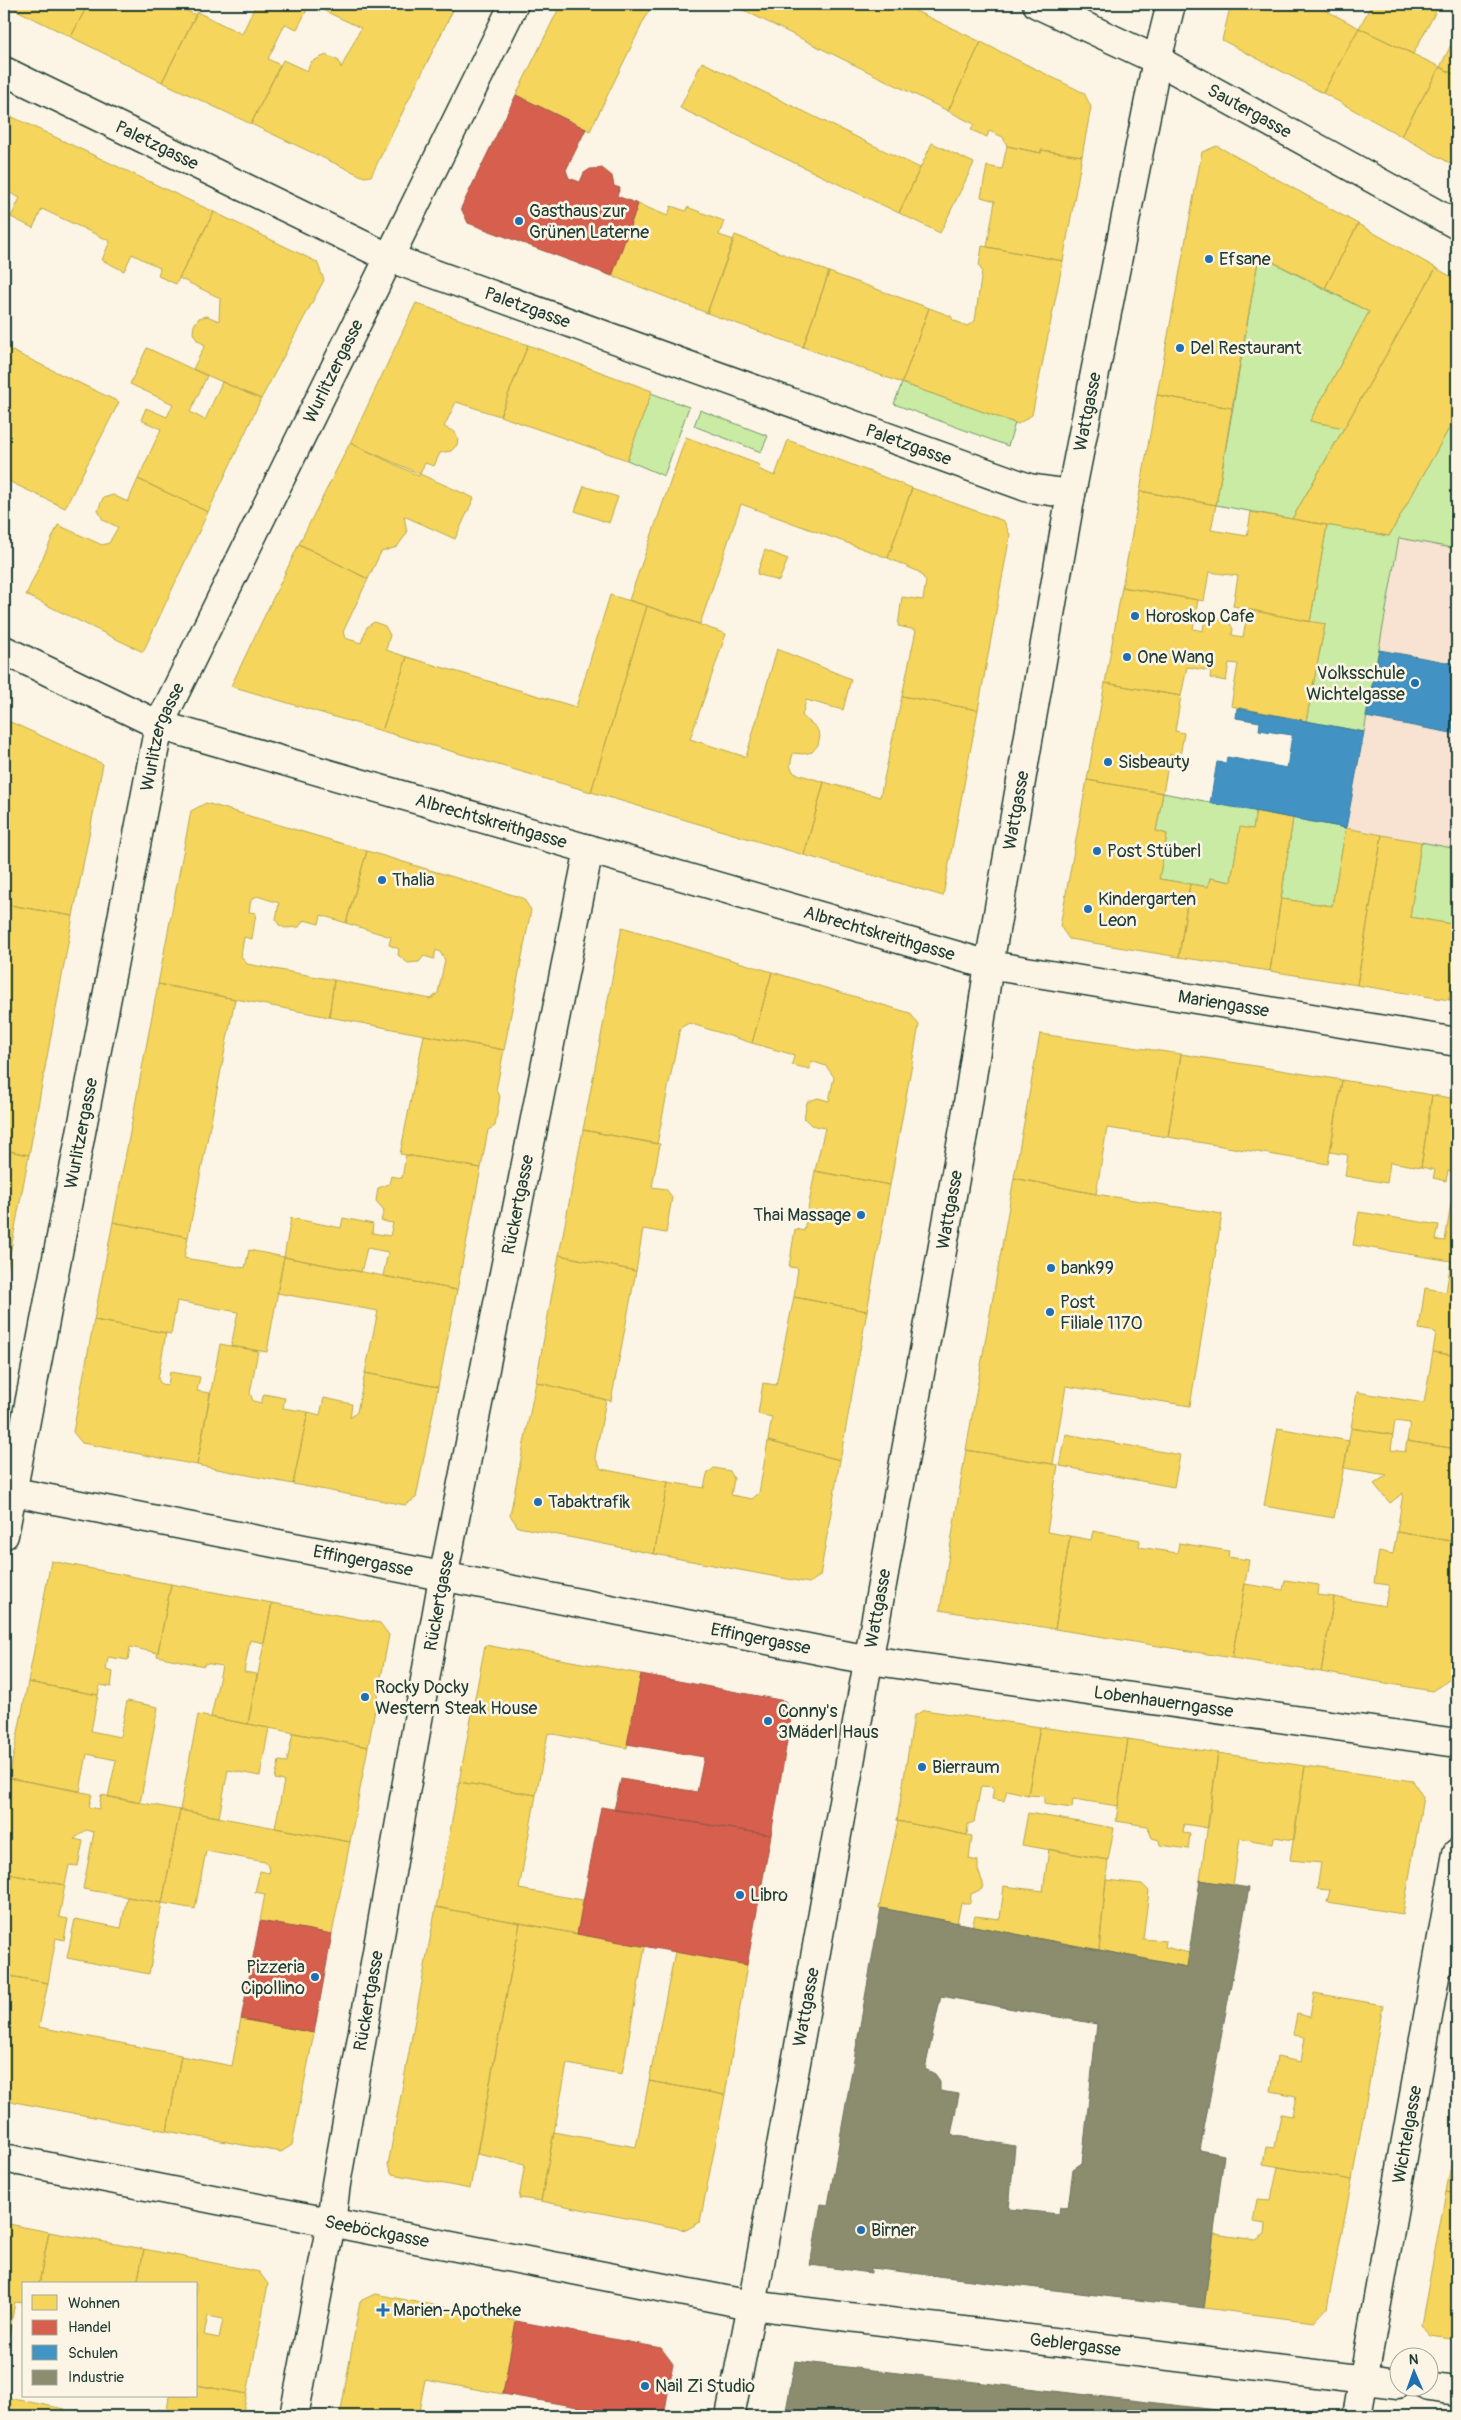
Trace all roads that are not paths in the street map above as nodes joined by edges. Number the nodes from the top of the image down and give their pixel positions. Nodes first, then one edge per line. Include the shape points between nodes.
1 (514, 4) edge
2 (1037, 4) edge
3 (1170, 4) edge
4 (1157, 60) junction
5 (4, 72) edge
6 (1457, 225) edge
7 (390, 258) junction
8 (1071, 494) junction
9 (4, 650) edge
10 (158, 725) junction
11 (589, 849) junction
12 (989, 965) junction
13 (1457, 1042) edge
14 (8, 1491) edge
15 (4, 1535) edge
16 (443, 1578) junction
17 (869, 1660) junction
18 (1457, 1743) edge
19 (1457, 1852) edge
20 (4, 2158) edge
21 (331, 2223) junction
22 (751, 2305) junction
23 (1364, 2380) junction
24 (1388, 2383) edge
25 (1438, 2388) edge
26 (1457, 2390) edge
27 (294, 2416) edge
28 (730, 2416) edge
29 (1357, 2416) edge

1 - 7 street, Wurlitzergasse
2 - 4 street, Sautergasse
3 - 4 street, Wattgasse
4 - 6 street, Sautergasse
4 - 8 street, Wattgasse
5 - 7 street, Paletzgasse
7 - 8 street, Paletzgasse via 1029,488
7 - 10 street, Wurlitzergasse
8 - 12 street, Wattgasse
9 - 10 street, Albrechtskreithgasse
10 - 11 street, Albrechtskreithgasse
10 - 14 street, Wurlitzergasse
11 - 12 street, Albrechtskreithgasse
11 - 16 street, Rückertgasse
12 - 13 street, Mariengasse
12 - 17 street, Wattgasse via 965,1124
14 - 15 street, Wurlitzergasse
14 - 16 street, Effingergasse
16 - 17 street, Effingergasse
16 - 21 street, Rückertgasse
17 - 18 street, Lobenhauerngasse
17 - 22 street, Wattgasse
19 - 23 street, Wichtelgasse
20 - 21 street, Seeböckgasse
21 - 22 street, Seeböckgasse
21 - 27 street, Rückertgasse
22 - 23 street, Geblergasse
22 - 28 street, Wattgasse
23 - 24 street, Geblergasse
23 - 29 street, Wichtelgasse
25 - 26 street

